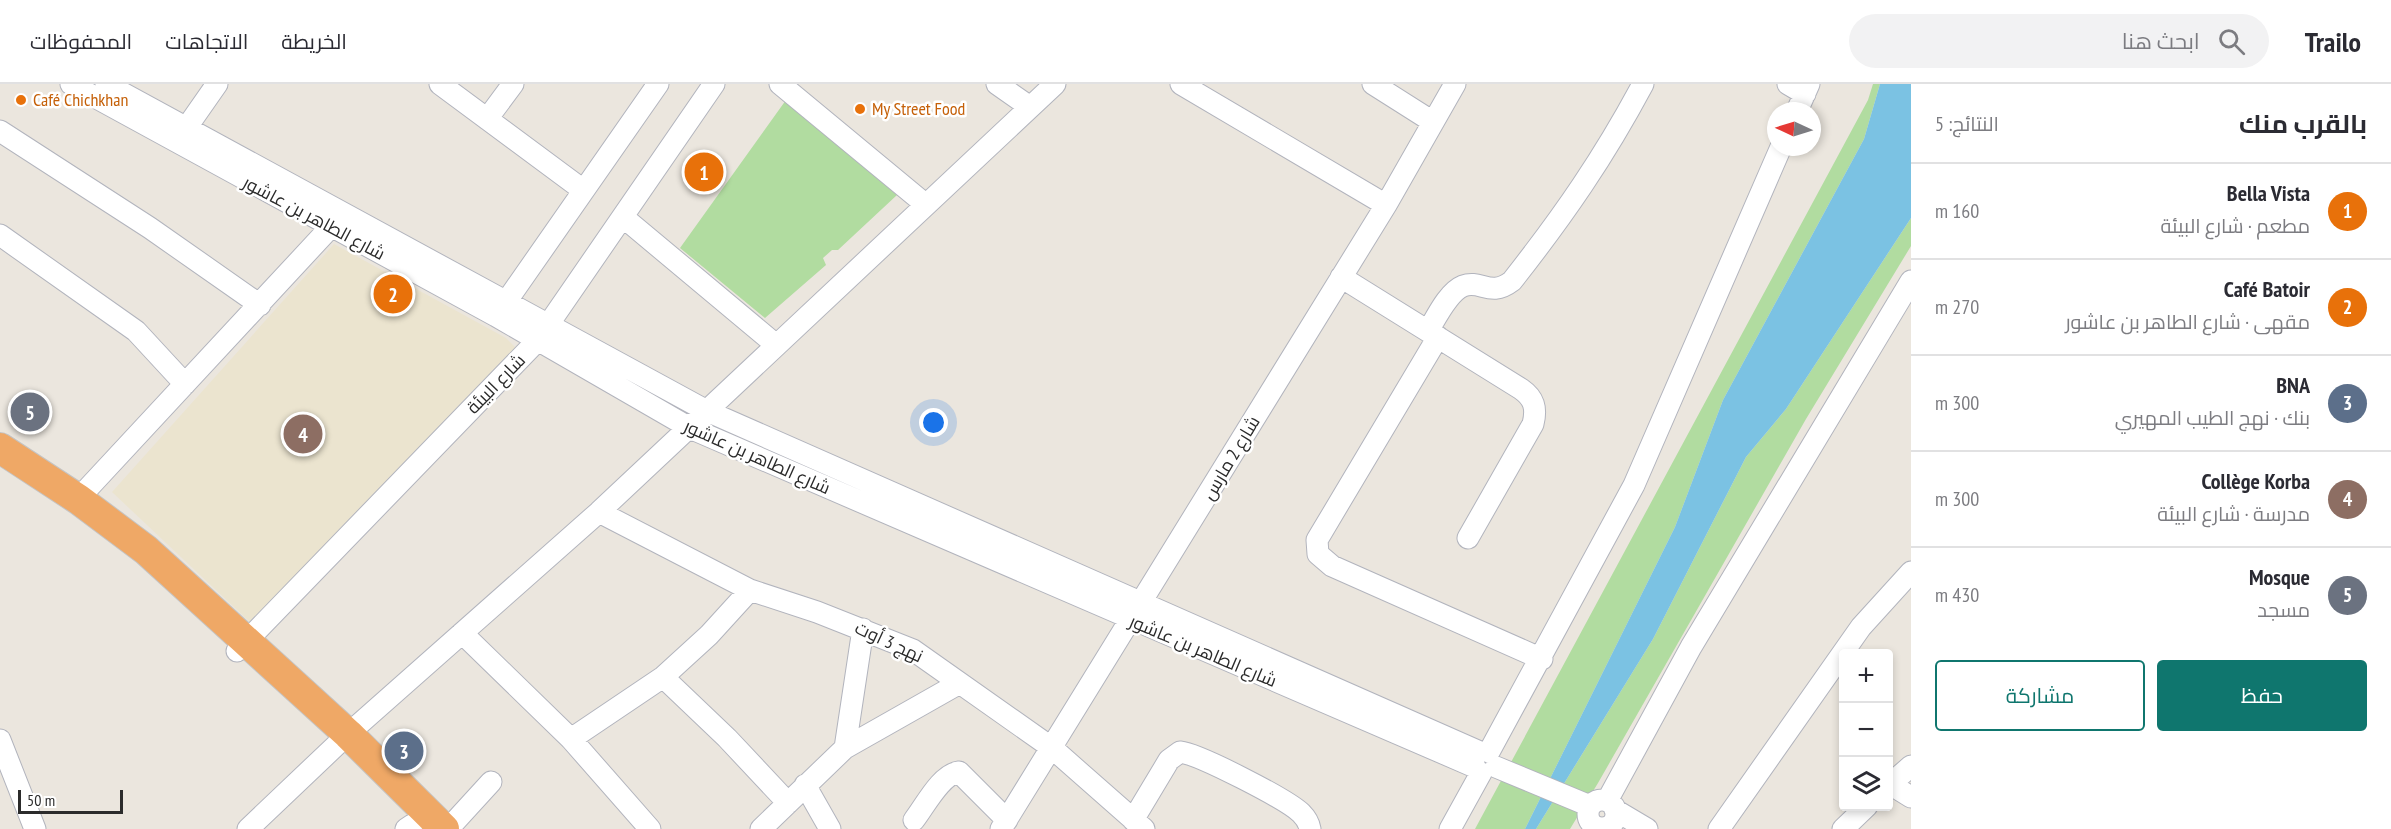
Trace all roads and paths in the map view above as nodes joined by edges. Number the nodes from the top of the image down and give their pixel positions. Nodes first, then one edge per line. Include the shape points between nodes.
1 (71, 84) edge
2 (106, 84) edge
3 (217, 84) edge
4 (440, 84) edge
5 (513, 84) edge
6 (658, 84) edge
7 (714, 84) edge
8 (780, 84) edge
9 (997, 84) edge
10 (1055, 84) edge
11 (1181, 84) edge
12 (1373, 84) edge
13 (1455, 84) edge
14 (1643, 84) edge
15 (1030, 107) junction
16 (487, 119) junction
17 (1433, 122) junction
18 (0, 131) edge
19 (181, 135) junction
20 (1777, 156) edge
21 (583, 190) junction
22 (926, 204) junction
23 (1386, 205) junction
24 (623, 217) junction
25 (337, 220) junction
26 (0, 236) edge
27 (1341, 277) junction
28 (1911, 281) edge
29 (260, 305) junction
30 (501, 308) junction
31 (544, 333) junction
32 (1433, 334) junction
33 (776, 344) junction
34 (185, 384) junction
35 (707, 411) junction
36 (690, 428) junction
37 (0, 448) edge
38 (0, 464) edge
39 (78, 499) junction
40 (599, 512) junction
41 (1468, 538) dead end
42 (1911, 572) edge
43 (750, 590) junction
44 (1135, 612) junction
45 (863, 629) junction
46 (462, 633) junction
47 (241, 647) junction
48 (1542, 659) junction
49 (663, 677) junction
50 (958, 684) junction
51 (571, 739) junction
52 (0, 740) edge
53 (341, 742) junction
54 (845, 748) junction
55 (1052, 748) junction
56 (1488, 764) junction
57 (1911, 766) edge
58 (491, 782) dead end
59 (1893, 782) edge
60 (805, 785) junction
61 (1893, 787) edge
62 (1911, 797) edge
63 (788, 803) junction
64 (1862, 811) edge
65 (1602, 816) edge
66 (914, 820) dead end
67 (1139, 824) edge
68 (1004, 825) edge
69 (412, 828) edge
70 (35, 829) edge
71 (248, 829) edge
72 (446, 829) edge
73 (650, 829) edge
74 (761, 829) edge
75 (830, 829) edge
76 (1310, 829) edge
77 (1450, 829) edge
78 (1647, 829) edge
79 (1719, 829) edge
80 (1843, 829) edge

1 - 19 street, شارع الطاهر بن عاشور
2 - 19 street, شارع الطاهر بن عاشور
3 - 19 street
4 - 16 street
5 - 16 street
6 - 21 street
7 - 24 street, شارع البيئة
8 - 22 street
9 - 15 street
10 - 15 street
11 - 23 street
12 - 17 street
13 - 17 street, شارع 2 مارس
14 - 32 street via 1603,157 1512,280 1497,289 1469,285 1459,288
15 - 22 street
16 - 21 street
17 - 23 street, شارع 2 مارس
18 - 29 street
19 - 25 street, شارع الطاهر بن عاشور
20 - 48 street via 1634,485
21 - 30 street
22 - 33 street
23 - 27 street, شارع 2 مارس
24 - 31 street, شارع البيئة
24 - 33 street
25 - 29 street
25 - 30 street, شارع الطاهر بن عاشور
26 - 34 street via 136,331
27 - 32 street
27 - 44 street, شارع 2 مارس
28 - 65 street via 1691,647
29 - 34 street
30 - 31 street, شارع الطاهر بن عاشور
31 - 35 street, شارع الطاهر بن عاشور
31 - 36 street, شارع الطاهر بن عاشور
31 - 47 street, شارع البيئة
32 - 41 street via 1530,395 1535,409 1533,424
32 - 48 street via 1317,540 1318,554 1332,566
33 - 35 street
34 - 39 street
35 - 36 street
35 - 44 street, شارع الطاهر بن عاشور
36 - 40 street
36 - 44 street, شارع الطاهر بن عاشور
37 - 39 highway
38 - 47 highway via 90,526
39 - 47 highway via 146,550
40 - 43 street, نهج 3 أوت
40 - 46 street
42 - 79 street via 1861,627
43 - 45 street, نهج 3 أوت
43 - 49 street via 710,635
44 - 55 street, شارع 2 مارس
44 - 56 street, شارع الطاهر بن عاشور
45 - 50 street, نهج 3 أوت via 913,650
45 - 54 street
46 - 51 street
46 - 53 street
47 - 53 highway
48 - 56 street
49 - 51 street
49 - 63 street
50 - 54 street
50 - 55 street, نهج 3 أوت
51 - 73 street
52 - 70 street
53 - 69 highway
53 - 71 street
53 - 72 highway
54 - 60 street
55 - 67 street, نهج 3 أوت
55 - 68 street, شارع 2 مارس
56 - 65 street, شارع الطاهر بن عاشور
56 - 77 street
57 - 59 street
58 - 72 street
60 - 63 street
60 - 75 street
61 - 62 street
63 - 74 street
64 - 80 street
65 - 78 street, شارع الطاهر بن عاشور
66 - 68 street via 945,780 959,772
67 - 76 street via 1169,760 1180,752 1203,758 1294,808

